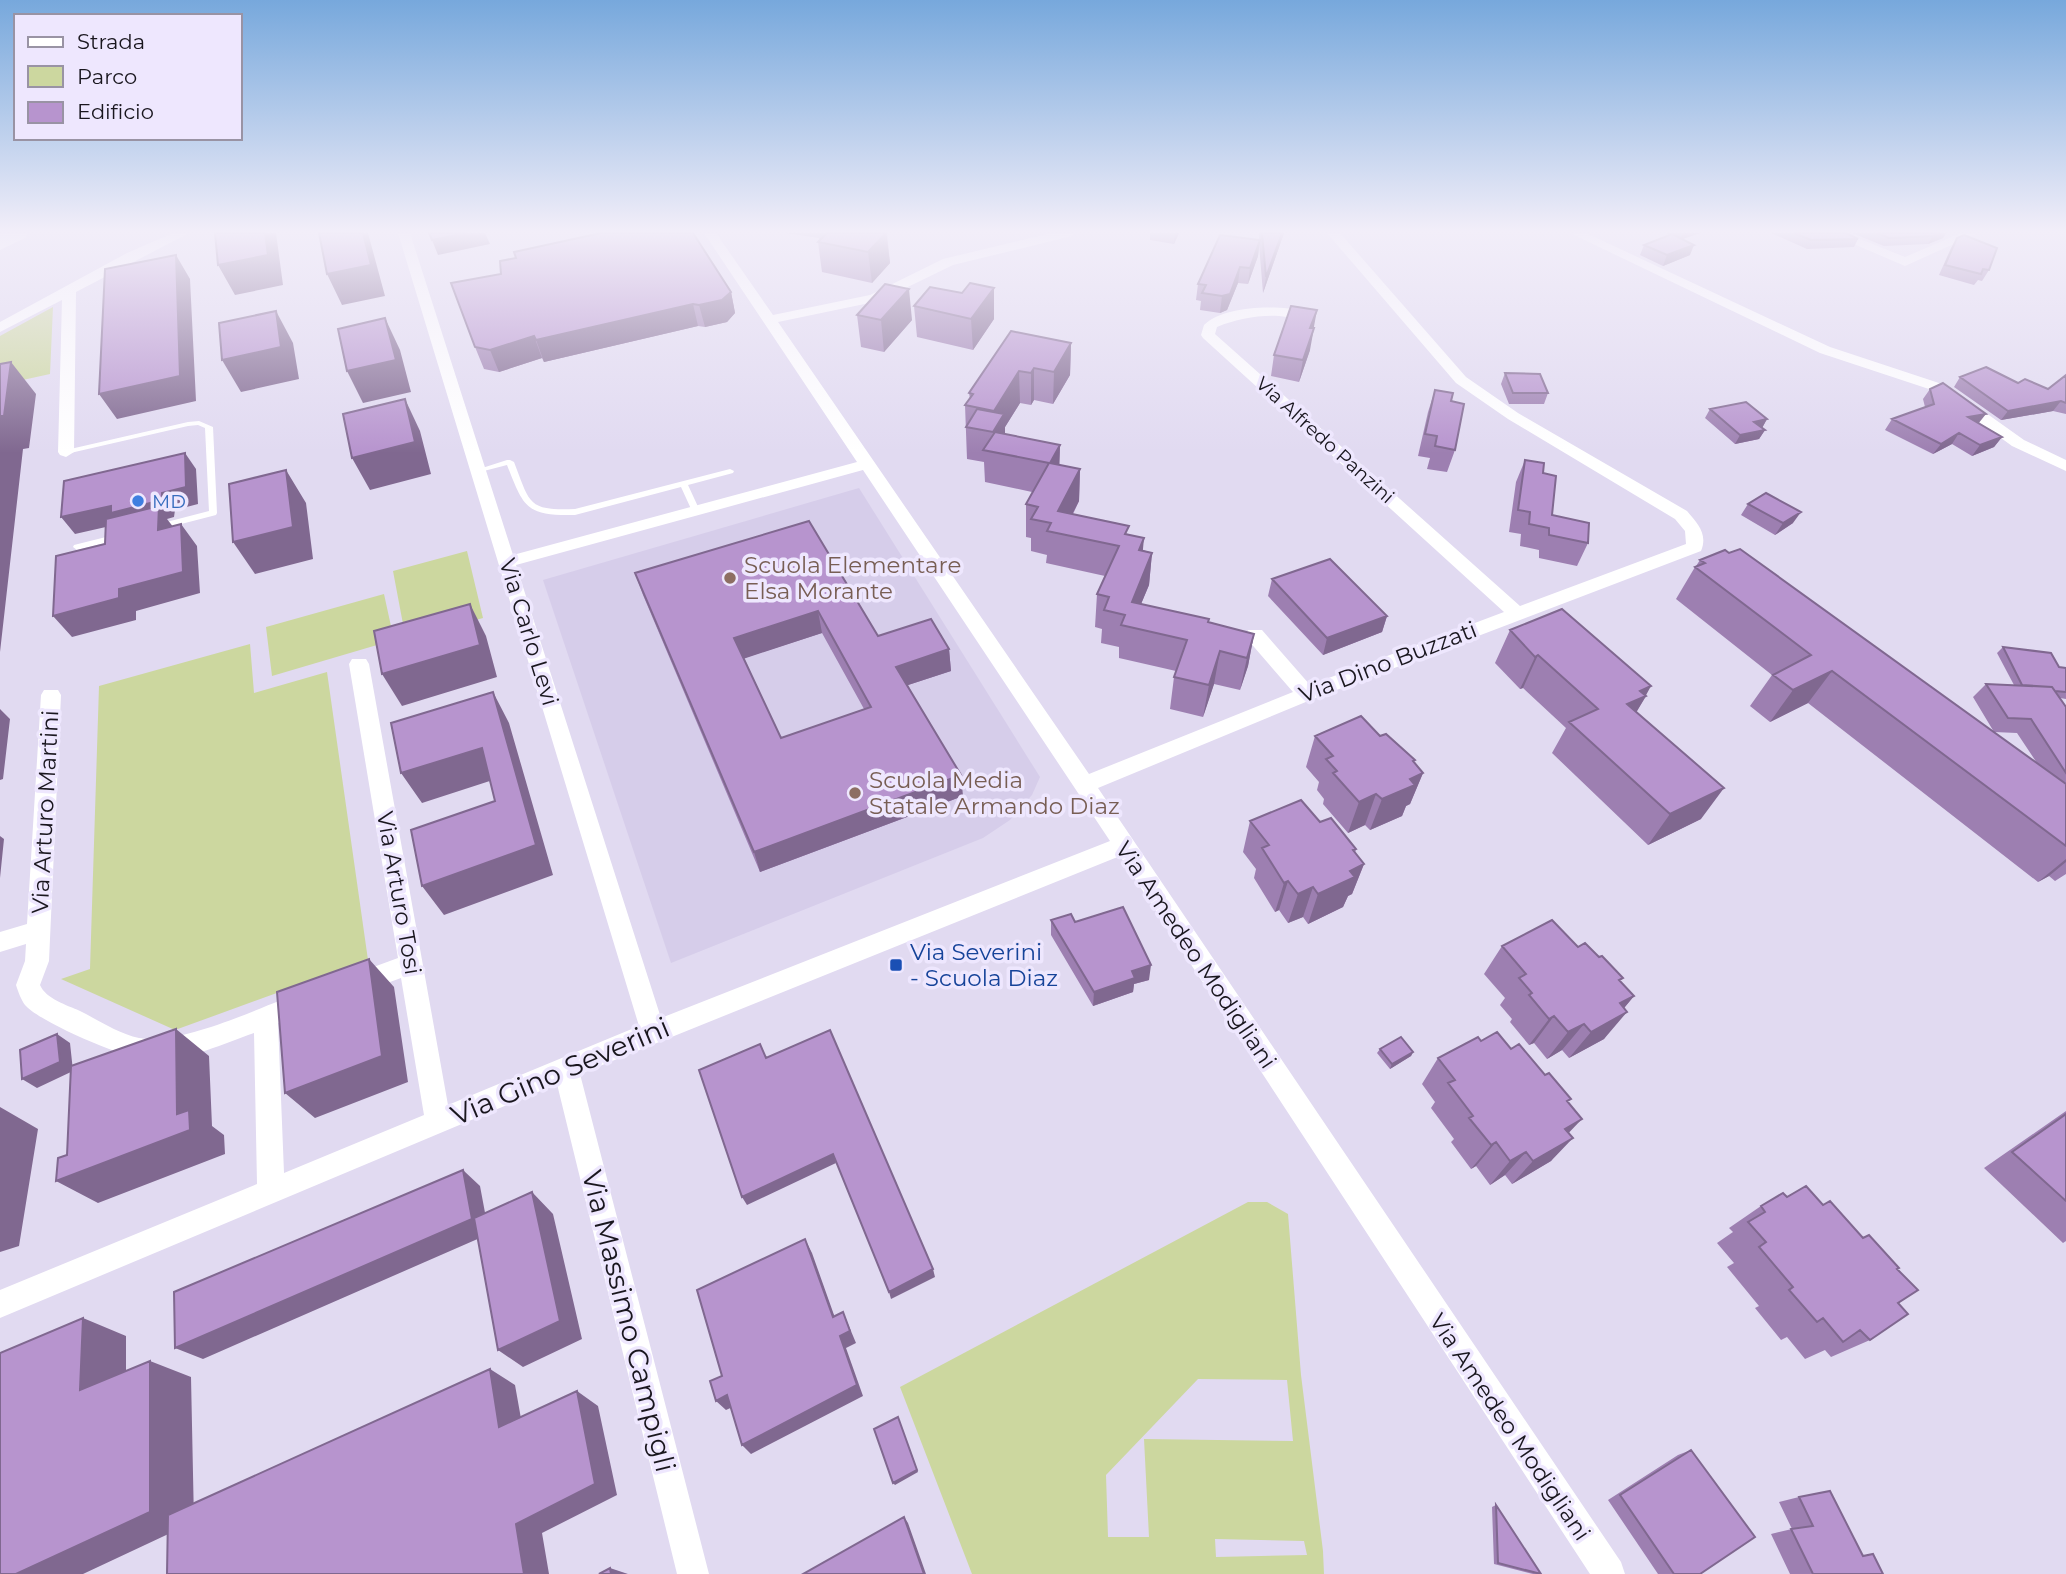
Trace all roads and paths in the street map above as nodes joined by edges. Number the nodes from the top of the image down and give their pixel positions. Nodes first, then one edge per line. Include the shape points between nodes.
1 (40, 306) edge
2 (69, 306) edge
3 (428, 306) edge
4 (760, 306) edge
5 (834, 306) edge
6 (1398, 306) edge
7 (1734, 306) edge
8 (1299, 314) edge
9 (769, 320) junction
10 (0, 328) edge
11 (65, 452) joint
12 (867, 464) junction
13 (2066, 466) edge
14 (480, 470) junction
15 (730, 471) dead end
16 (683, 483) junction
17 (695, 511) junction
18 (151, 528) edge
19 (127, 535) edge
20 (77, 547) dead end
21 (508, 562) junction
22 (1516, 613) junction
23 (1255, 635) edge
24 (359, 664) dead end
25 (1306, 694) junction
26 (51, 695) dead end
27 (1084, 785) junction
28 (1123, 845) junction
29 (39, 930) junction
30 (0, 942) edge
31 (411, 964) junction
32 (266, 1016) junction
33 (653, 1032) junction
34 (566, 1069) junction
35 (438, 1122) junction
36 (271, 1192) junction
37 (0, 1304) edge
38 (693, 1574) edge
39 (1609, 1574) edge

1 - 10 street
2 - 11 street
3 - 14 street, Via Carlo Levi
4 - 9 street, Via Amedeo Modigliani
5 - 9 street
6 - 22 street, Via Dino Buzzati via 1461,380 1681,515 1694,530 1700,551
7 - 13 street via 1825,349 1943,389 2018,443
8 - 22 street, Via Alfredo Panzini via 1270,309 1223,319 1211,325 1208,335
9 - 12 street, Via Amedeo Modigliani
11 - 18 lane via 188,424 209,427 213,513
12 - 17 street
12 - 27 street, Via Amedeo Modigliani
14 - 16 lane via 510,462 527,504 554,513 575,512
14 - 21 street, Via Carlo Levi
15 - 16 lane
16 - 17 lane
17 - 21 street
19 - 20 lane
21 - 33 street, Via Carlo Levi
22 - 25 street, Via Dino Buzzati
23 - 25 street
24 - 31 street, Via Arturo Tosi
25 - 27 street, Via Dino Buzzati
26 - 29 street, Via Arturo Martini
27 - 28 street, Via Amedeo Modigliani
28 - 33 street, Via Gino Severini
28 - 39 street, Via Amedeo Modigliani
29 - 30 street, Via Arturo Martini
29 - 32 street, Via Arturo Martini via 37,961 28,985 33,997 139,1049 181,1046
31 - 32 street, Via Arturo Martini
31 - 35 street, Via Arturo Tosi
32 - 36 street
33 - 34 street, Via Gino Severini
34 - 35 street, Via Gino Severini
34 - 38 street, Via Massimo Campigli
35 - 36 street, Via Gino Severini
36 - 37 street, Via Gino Severini

